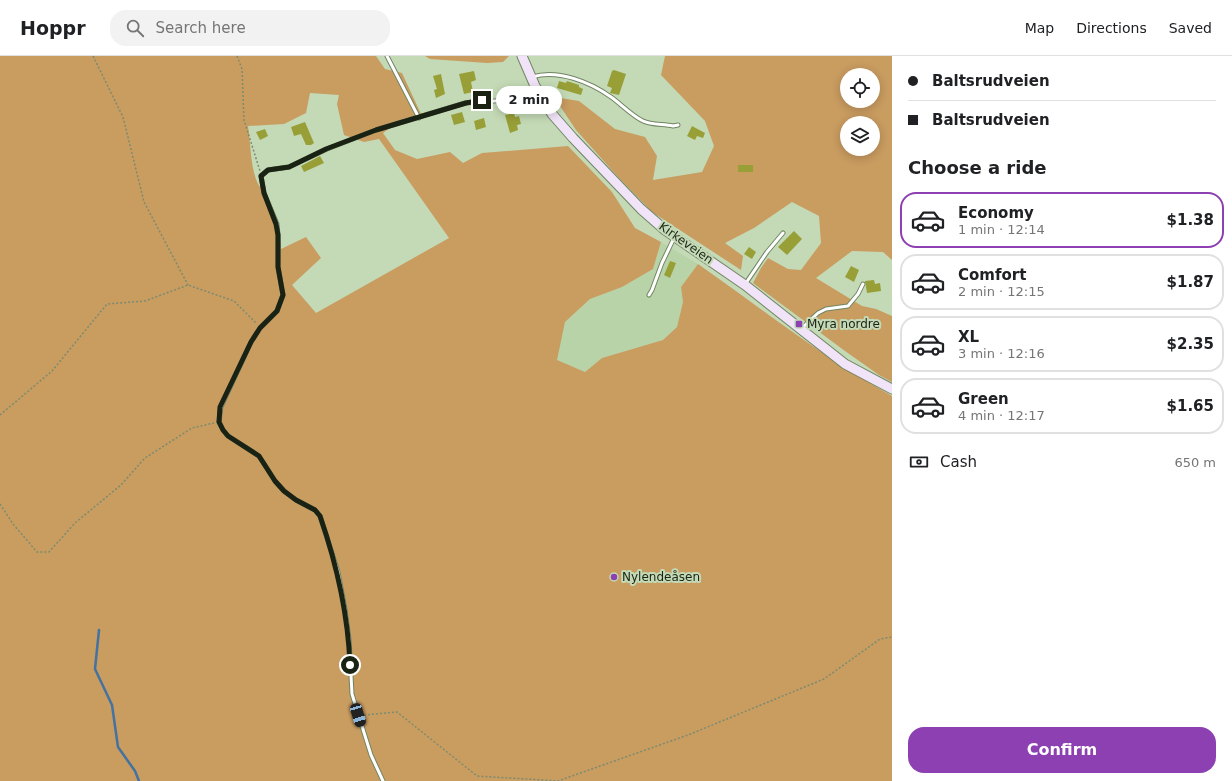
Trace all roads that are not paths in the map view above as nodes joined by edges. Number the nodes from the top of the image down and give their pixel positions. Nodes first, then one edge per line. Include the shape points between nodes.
1 (387, 56) edge
2 (522, 56) edge
3 (531, 77) junction
4 (535, 86) junction
5 (419, 118) junction
6 (678, 125) dead end
7 (783, 233) dead end
8 (675, 236) junction
9 (863, 284) dead end
10 (745, 285) junction
11 (649, 295) dead end
12 (801, 330) junction
13 (892, 390) edge
14 (383, 781) edge

1 - 5 lane
2 - 3 main road, Kirkeveien
3 - 4 main road, Kirkeveien
3 - 6 lane via 548,74 586,83 643,121
4 - 5 lane via 521,97 466,103
4 - 8 main road, Kirkeveien via 552,114 578,144 641,209
5 - 14 lane via 376,130 326,149 289,167 268,170 261,176 264,193 276,224 278,267 283,295 277,311 260,328 251,342 220,407 219,422 228,436 259,456 284,491 315,510 320,516 338,572 344,601 349,634 352,694 371,756
7 - 10 lane
8 - 10 main road, Kirkeveien
8 - 11 lane
9 - 12 lane via 848,306 822,311
10 - 12 main road, Kirkeveien
12 - 13 main road, Kirkeveien via 844,364

